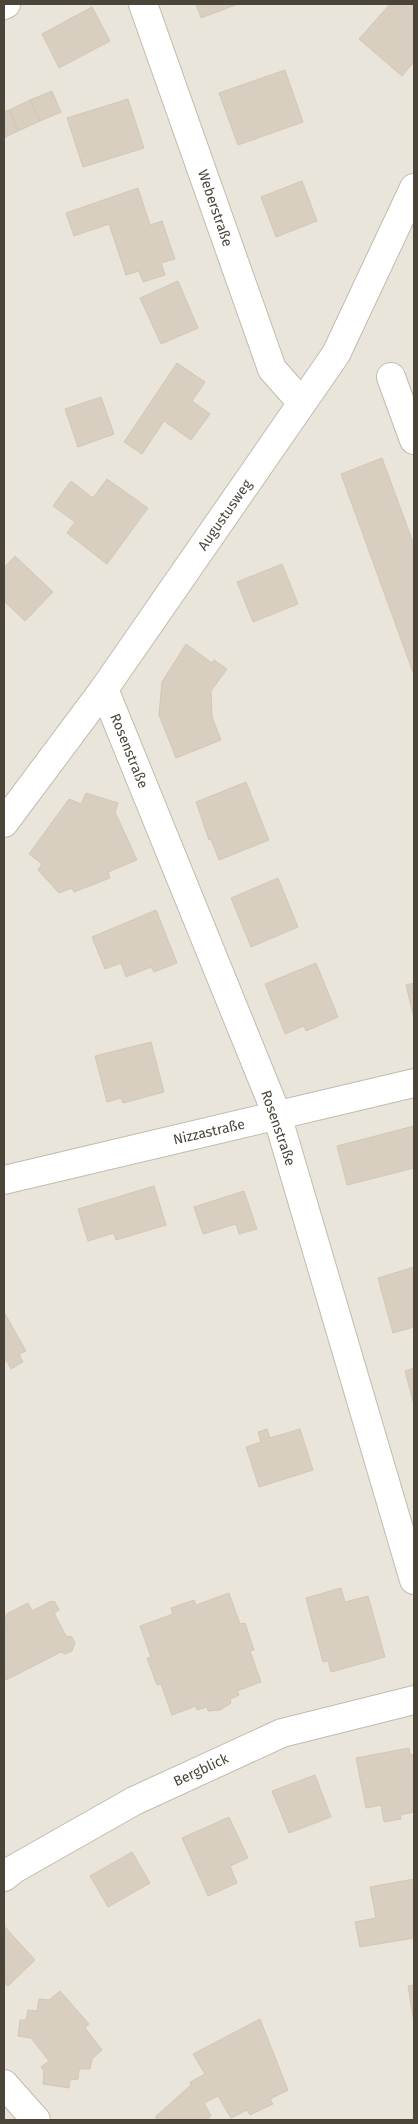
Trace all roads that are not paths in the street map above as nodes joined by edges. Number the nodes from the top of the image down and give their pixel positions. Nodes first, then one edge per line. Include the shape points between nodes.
1 (143, 4) edge
2 (414, 188) edge
3 (390, 377) dead end
4 (302, 403) junction
5 (414, 440) edge
6 (104, 689) junction
7 (4, 823) edge
8 (414, 1083) edge
9 (276, 1116) junction
10 (4, 1180) edge
11 (414, 1580) edge
12 (414, 1700) edge
13 (4, 1877) edge
14 (4, 2084) edge
15 (36, 2120) edge

1 - 4 street, Weberstraße via 272,369
2 - 4 street, Augustusweg via 336,354
3 - 5 street
4 - 6 street, Augustusweg
6 - 7 street, Augustusweg
6 - 9 street, Rosenstraße
8 - 9 street, Nizzastraße
9 - 10 street, Nizzastraße
9 - 11 street, Rosenstraße
12 - 13 street, Bergblick via 282,1733 134,1800
14 - 15 street

